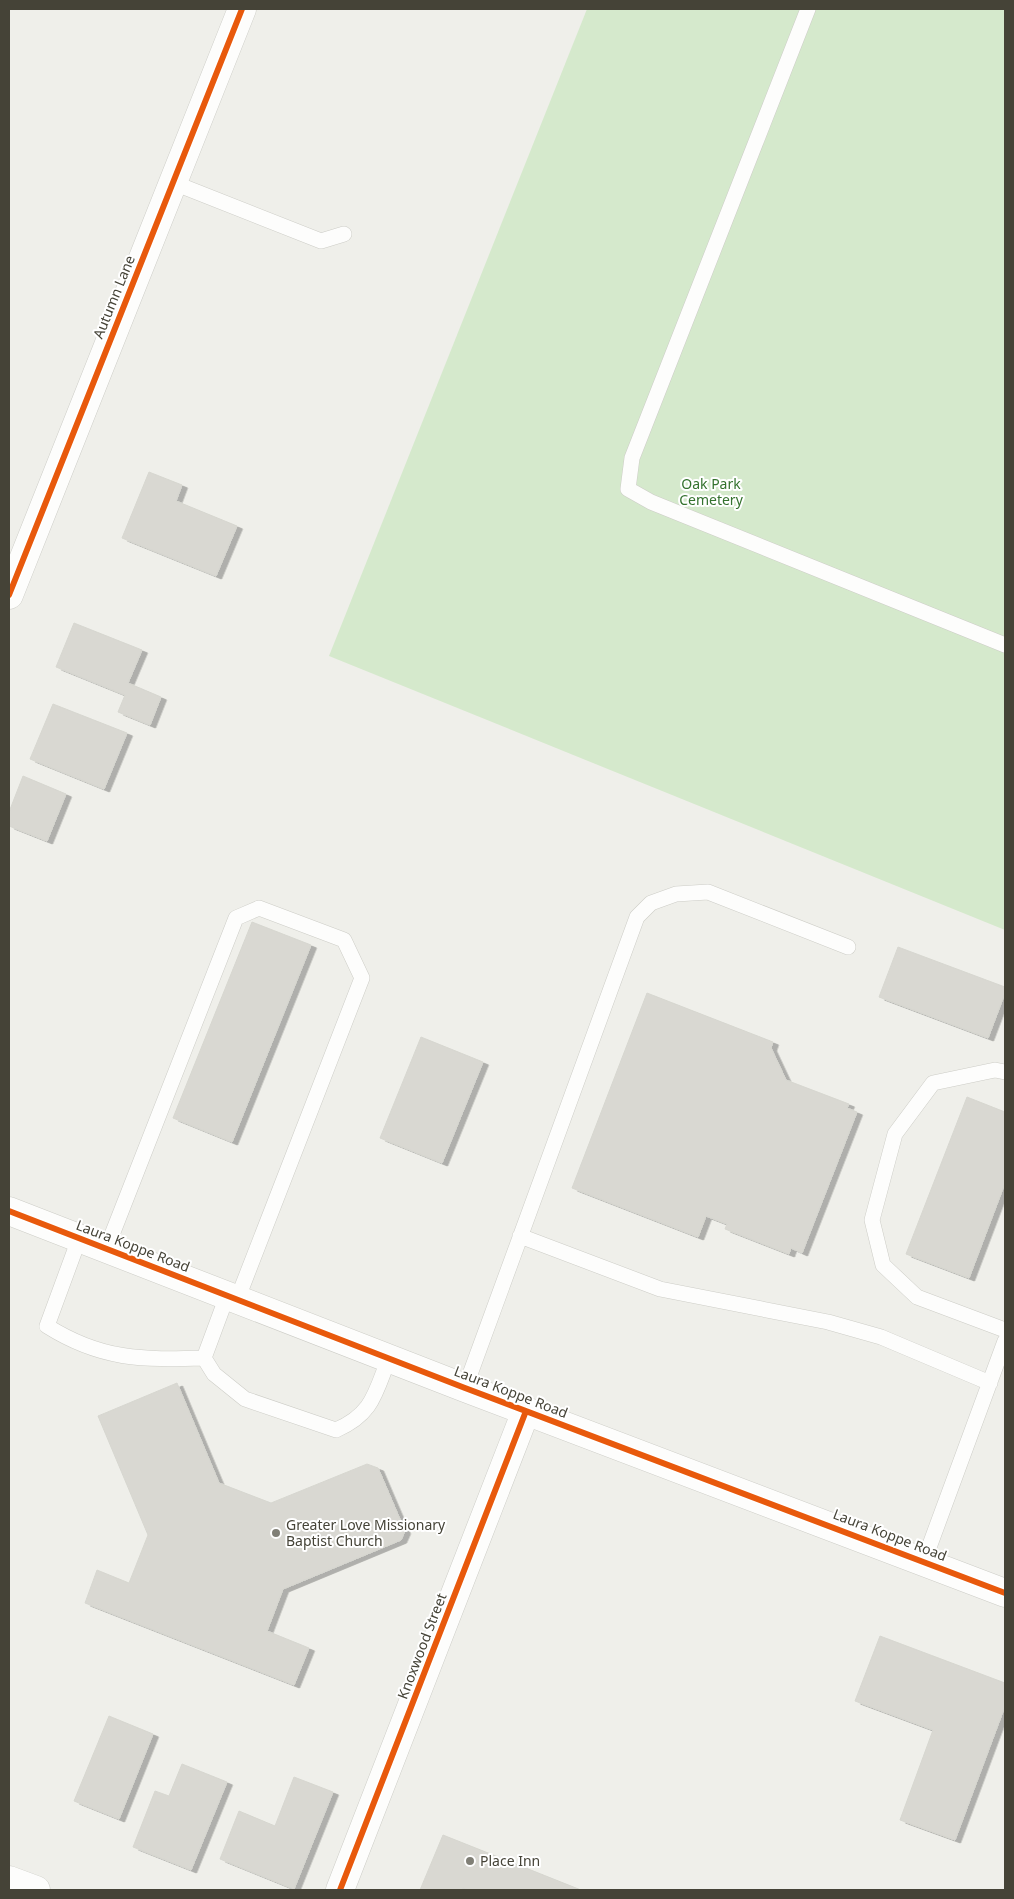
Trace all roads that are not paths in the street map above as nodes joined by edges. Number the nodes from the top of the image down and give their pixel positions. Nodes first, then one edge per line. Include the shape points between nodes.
1 (242, 9) edge
2 (808, 9) edge
3 (174, 184) junction
4 (344, 234) dead end
5 (9, 595) edge
6 (1005, 645) edge
7 (848, 947) dead end
8 (1005, 1072) edge
9 (9, 1211) edge
10 (520, 1236) junction
11 (79, 1239) junction
12 (106, 1250) junction
13 (232, 1298) junction
14 (1005, 1330) edge
15 (1005, 1341) edge
16 (204, 1358) junction
17 (389, 1358) junction
18 (990, 1383) junction
19 (465, 1388) junction
20 (526, 1411) junction
21 (924, 1561) junction
22 (1005, 1593) edge
23 (9, 1880) edge
24 (36, 1890) edge
25 (340, 1890) edge

1 - 3 street, Autumn Lane
2 - 6 lane via 632,458 628,489 651,502
3 - 4 lane via 322,241
3 - 5 street, Autumn Lane
7 - 10 lane via 708,892 676,894 651,903 637,917
8 - 14 lane via 995,1070 933,1083 895,1134 872,1220 883,1265 917,1297
9 - 11 street, Laura Koppe Road
10 - 18 lane via 660,1289 828,1322 881,1337
10 - 19 lane
11 - 12 street, Laura Koppe Road
11 - 16 lane via 47,1326 71,1342 113,1355 148,1360
12 - 13 street, Laura Koppe Road
12 - 13 lane via 236,918 259,908 344,940 362,978
13 - 16 lane
13 - 17 street, Laura Koppe Road
15 - 18 lane
16 - 17 lane via 214,1374 245,1399 336,1430 354,1422 371,1404
17 - 19 street, Laura Koppe Road
18 - 21 lane
19 - 20 street, Laura Koppe Road
20 - 21 street, Laura Koppe Road
20 - 25 street, Knoxwood Street
21 - 22 street, Laura Koppe Road
23 - 24 street

